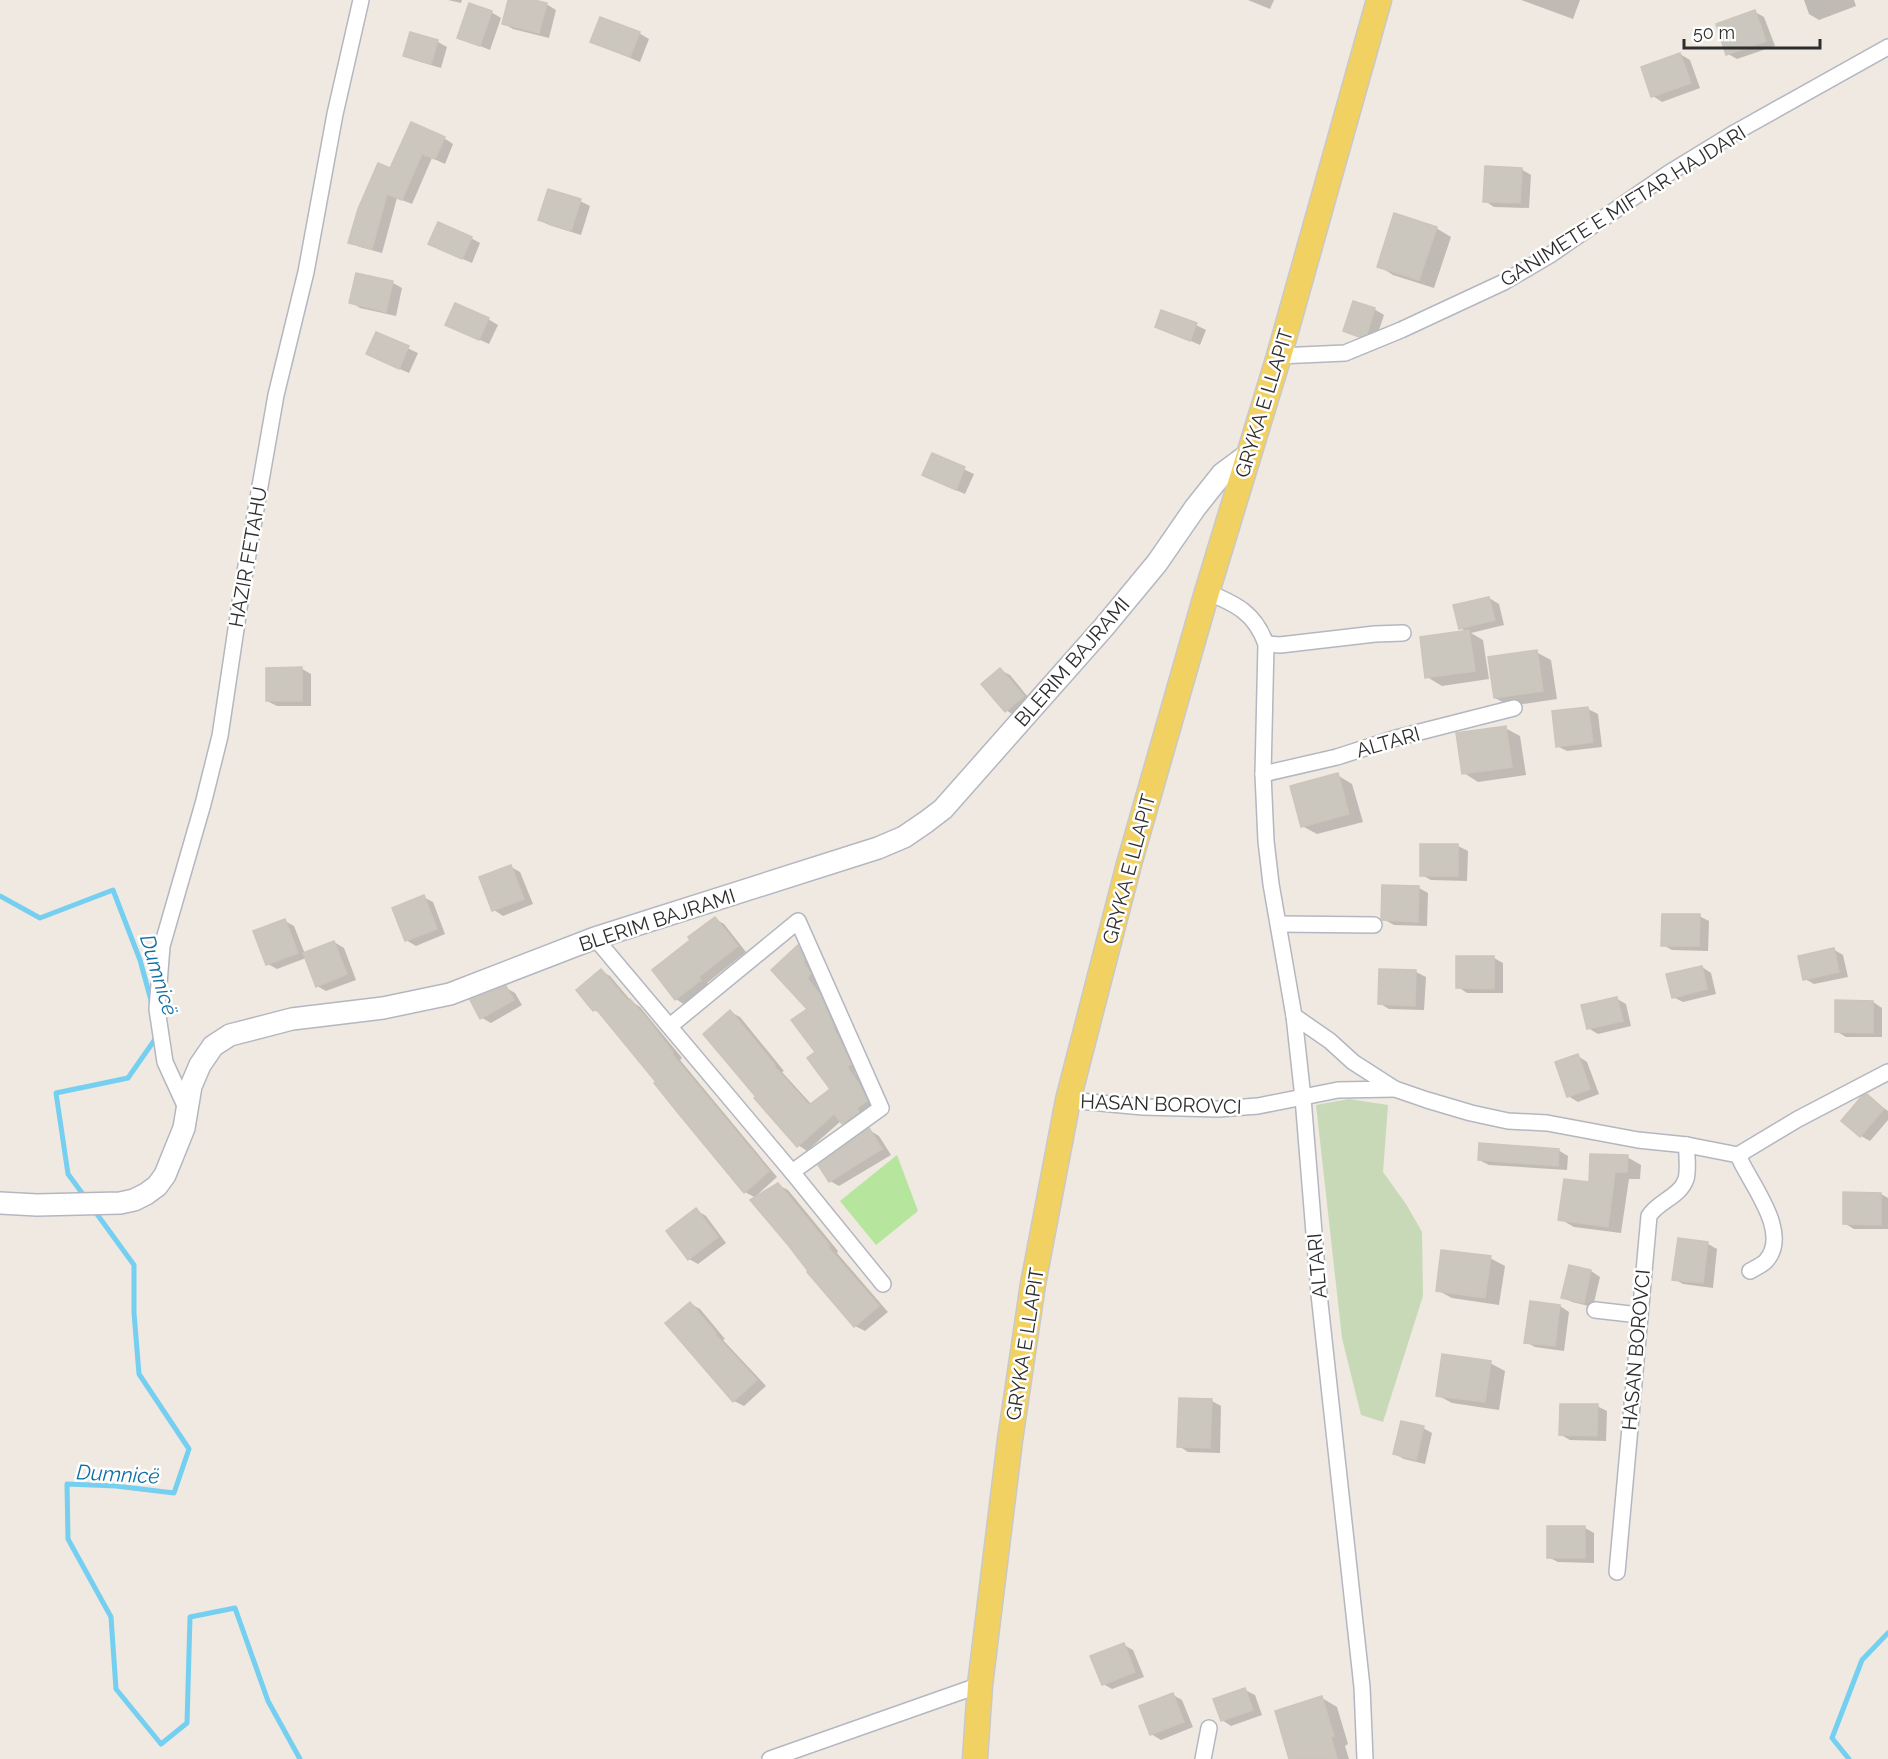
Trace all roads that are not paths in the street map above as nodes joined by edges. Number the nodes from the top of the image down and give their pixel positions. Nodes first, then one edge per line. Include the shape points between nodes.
1 (361, 0) edge
2 (1379, 0) edge
3 (1888, 47) edge
4 (1279, 356) junction
5 (1249, 454) junction
6 (1207, 592) junction
7 (1403, 633) dead end
8 (1266, 644) junction
9 (1514, 708) dead end
10 (1263, 774) junction
11 (1279, 924) junction
12 (1374, 925) dead end
13 (595, 938) junction
14 (1294, 1016) junction
15 (670, 1026) junction
16 (1888, 1071) edge
17 (1395, 1089) junction
18 (1303, 1098) junction
19 (1068, 1100) junction
20 (187, 1110) junction
21 (1687, 1145) junction
22 (1738, 1155) junction
23 (792, 1172) junction
24 (0, 1203) edge
25 (1750, 1271) dead end
26 (883, 1284) dead end
27 (1595, 1310) dead end
28 (1639, 1315) junction
29 (1617, 1572) dead end
30 (980, 1685) junction
31 (1209, 1728) dead end
32 (770, 1759) edge
33 (975, 1759) edge
34 (1203, 1759) edge
35 (1365, 1759) edge

1 - 20 street, HAZIR FETAHU via 306,272 276,395 220,736 162,946 157,1009 165,1062
2 - 4 main road, GRYKA E LLAPIT
3 - 4 street, GANIMETE E MIFTAR HAJDARI via 1669,173 1504,282 1345,353
4 - 5 main road, GRYKA E LLAPIT
5 - 6 main road, GRYKA E LLAPIT
5 - 13 street, BLERIM BAJRAMI via 1222,474 1104,627 943,809 927,822 878,848
6 - 8 street via 1247,612
6 - 19 main road, GRYKA E LLAPIT via 1129,864
7 - 8 street
8 - 10 street, ALTARI
9 - 10 street, ALTARI
10 - 11 street, ALTARI via 1266,841
11 - 12 street
11 - 14 street, ALTARI
13 - 15 street
13 - 20 street, BLERIM BAJRAMI via 450,994 383,1008 292,1018 230,1035 213,1046 200,1065
14 - 17 street, HASAN BOROVCI
14 - 18 street, ALTARI
15 - 23 street
15 - 23 street via 798,921 881,1108
16 - 22 street
17 - 18 street, HASAN BOROVCI via 1338,1090
17 - 21 street, HASAN BOROVCI via 1508,1121 1547,1123
18 - 19 street, HASAN BOROVCI via 1218,1109
18 - 35 street, ALTARI via 1319,1294 1362,1687
19 - 30 main road, GRYKA E LLAPIT via 1033,1284
20 - 24 street, BLERIM BAJRAMI via 170,1167 157,1185 134,1200
21 - 22 street, HASAN BOROVCI
21 - 28 street, HASAN BOROVCI via 1683,1187 1653,1208 1649,1216
22 - 25 street via 1772,1223 1770,1255
23 - 26 street
27 - 28 street
28 - 29 street, HASAN BOROVCI
30 - 32 street
30 - 33 main road, GRYKA E LLAPIT
31 - 34 street

